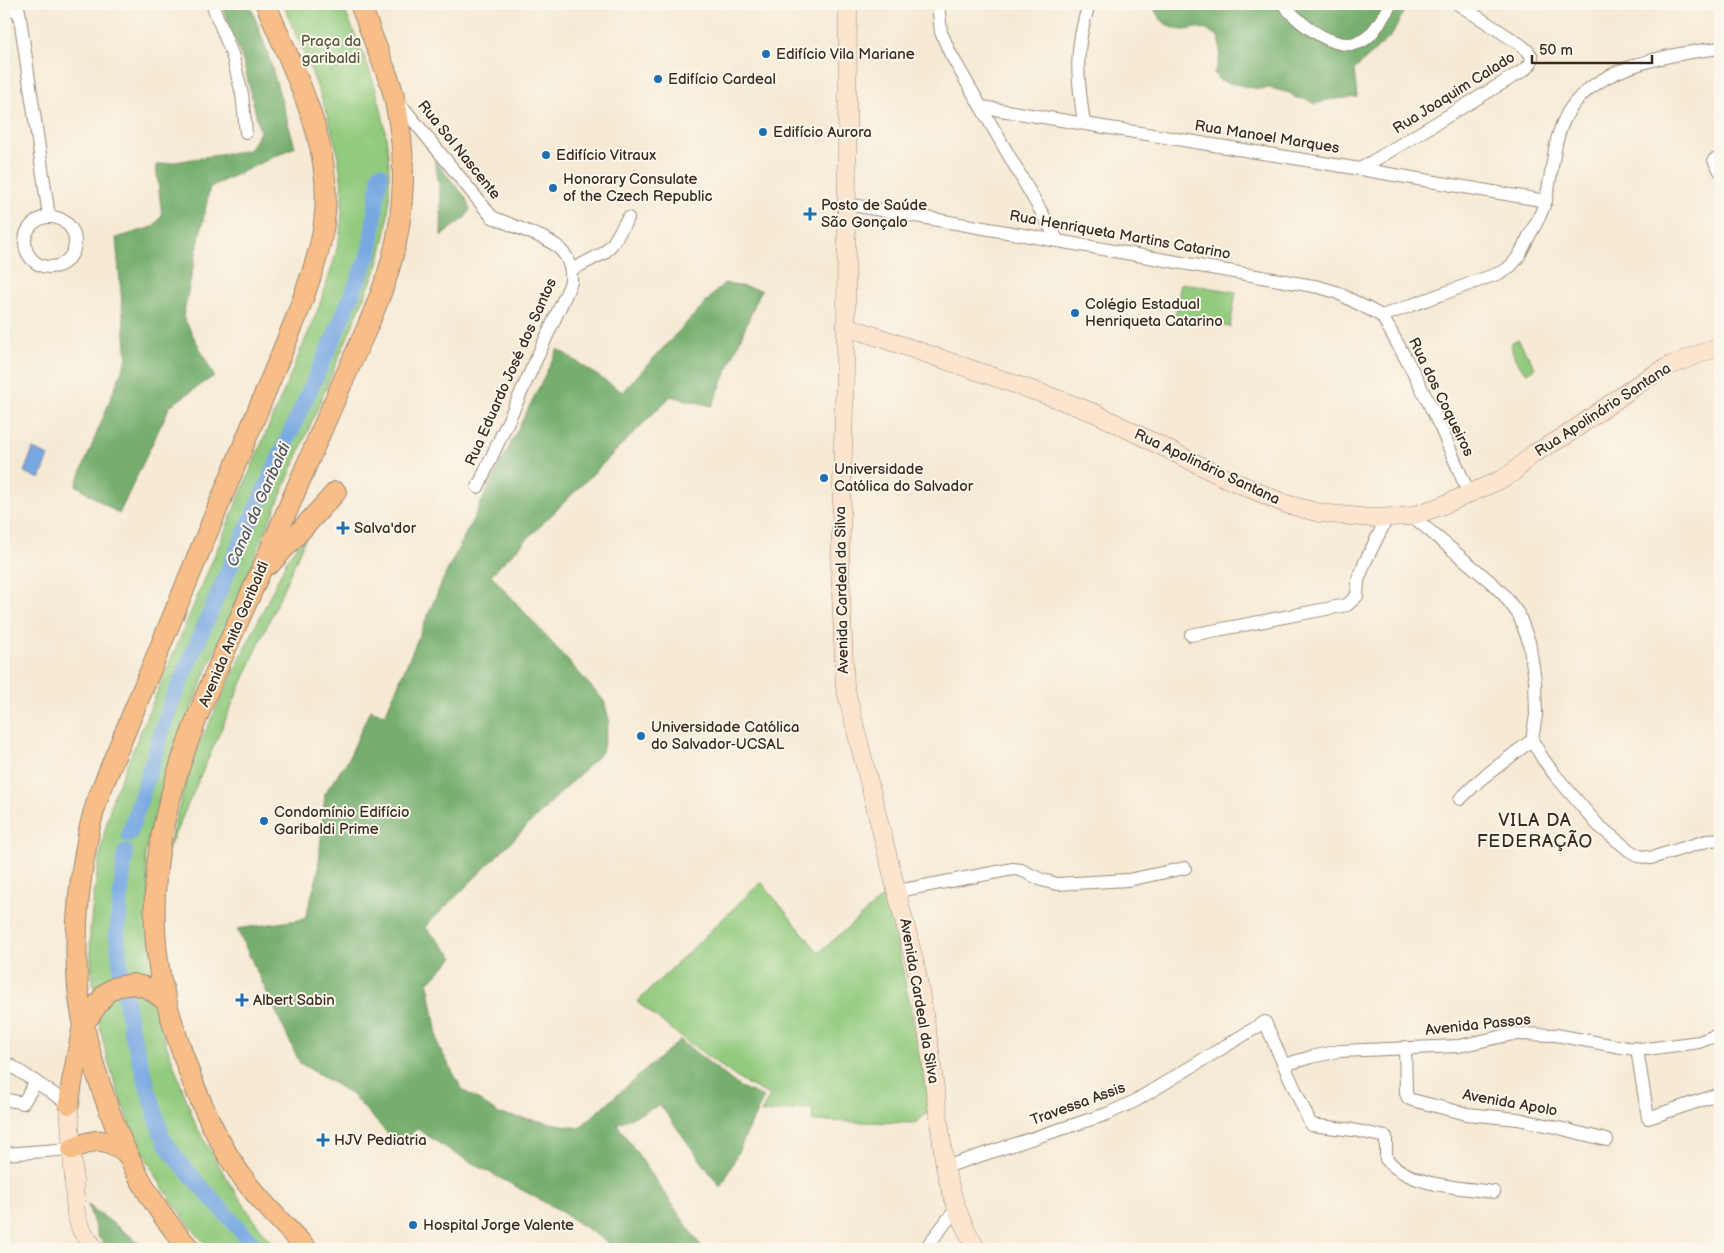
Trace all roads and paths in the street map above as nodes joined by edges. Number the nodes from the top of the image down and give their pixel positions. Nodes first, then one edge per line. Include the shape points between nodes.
1 (212, 4) edge
2 (266, 4) edge
3 (360, 4) edge
4 (848, 4) edge
5 (938, 4) edge
6 (1089, 4) edge
7 (1283, 4) edge
8 (1391, 4) edge
9 (1458, 4) edge
10 (18, 7) edge
11 (4, 9) edge
12 (1720, 48) edge
13 (394, 96) junction
14 (982, 107) junction
15 (1084, 124) junction
16 (246, 132) dead end
17 (1360, 169) junction
18 (1546, 201) junction
19 (847, 204) junction
20 (49, 216) junction
21 (628, 218) dead end
22 (1058, 241) junction
23 (571, 270) junction
24 (1382, 316) junction
25 (846, 326) junction
26 (1720, 346) edge
27 (478, 487) dead end
28 (336, 492) dead end
29 (1469, 494) junction
30 (1412, 516) junction
31 (1387, 518) junction
32 (258, 576) junction
33 (1192, 635) dead end
34 (1532, 740) junction
35 (1460, 799) dead end
36 (1720, 839) edge
37 (1185, 868) dead end
38 (898, 891) junction
39 (166, 1001) junction
40 (83, 1024) junction
41 (1720, 1034) edge
42 (1405, 1048) junction
43 (1638, 1049) junction
44 (4, 1060) edge
45 (1284, 1065) junction
46 (36, 1082) junction
47 (1720, 1094) edge
48 (4, 1099) edge
49 (69, 1104) junction
50 (1607, 1140) dead end
51 (72, 1149) junction
52 (125, 1152) junction
53 (4, 1154) edge
54 (945, 1167) junction
55 (1494, 1192) dead end
56 (956, 1209) junction
57 (96, 1249) edge
58 (190, 1249) edge
59 (307, 1249) edge
60 (926, 1249) edge
61 (976, 1249) edge

1 - 16 street via 232,54 242,94
2 - 40 main road via 319,138 326,194 324,223 296,318 99,795 88,834 81,881 78,987
3 - 13 main road, Avenida Anita Garibaldi
4 - 19 main road, Avenida Cardeal da Silva
5 - 14 street via 941,32 950,54
6 - 15 street via 1077,54
7 - 8 street via 1315,33 1330,41 1348,43 1359,42 1368,36
9 - 17 street, Rua Joaquim Calado via 1521,45 1532,57 1530,65
10 - 11 street
10 - 20 street
12 - 18 street via 1647,62 1600,81 1573,105 1564,120
13 - 23 street, Rua Sol Nascente via 492,217 557,246 566,256
13 - 32 main road, Avenida Anita Garibaldi via 402,158 402,188 400,220 390,265 366,330
14 - 15 street, Rua Manoel Marques
14 - 22 street
15 - 17 street, Rua Manoel Marques
17 - 18 street, Rua Manoel Marques
18 - 24 street via 1508,269
19 - 22 street, Rua Henriqueta Martins Catarino
19 - 25 main road, Avenida Cardeal da Silva
20 - 20 street via 38,219 29,227 25,237 31,258 52,267 63,264 76,246 75,234 69,224
21 - 23 street via 604,253
22 - 24 street, Rua Henriqueta Martins Catarino via 1319,287 1336,292
23 - 27 street, Rua Eduardo José dos Santos via 566,294
24 - 29 street, Rua dos Coqueiros via 1440,426
25 - 31 main road, Rua Apolinário Santana via 1097,414 1223,478 1286,504 1320,513
25 - 38 main road, Avenida Cardeal da Silva via 840,558 845,687
26 - 29 main road, Rua Apolinário Santana via 1671,365 1644,380 1565,436 1533,454 1510,474
28 - 32 main road
29 - 30 main road, Rua Apolinário Santana
30 - 31 main road, Rua Apolinário Santana
30 - 34 street via 1492,583 1519,615 1529,642 1535,680 1536,715
31 - 33 street via 1365,562 1357,596 1348,605
32 - 39 main road, Avenida Anita Garibaldi via 183,754 159,849 155,892 157,947
34 - 35 street
34 - 36 street via 1555,775 1592,818 1615,840 1639,856 1651,858
37 - 38 street via 1128,880 1057,884 1012,869
38 - 54 main road, Avenida Cardeal da Silva via 921,996
39 - 40 main road via 148,988 125,985 106,993
39 - 59 main road, Avenida Anita Garibaldi via 197,1091 228,1154 248,1185
40 - 49 main road
40 - 52 main road via 95,1070
41 - 43 street, Avenida Passos via 1699,1042
42 - 43 street, Avenida Passos via 1459,1046 1513,1034 1534,1034
42 - 45 street, Avenida Passos via 1340,1051
42 - 50 street, Avenida Apolo via 1408,1098 1467,1114 1518,1119
43 - 47 street via 1648,1118
44 - 46 street
45 - 54 street, Travessa Assis via 1265,1022 1123,1107
45 - 55 street via 1311,1125 1386,1137 1386,1159 1412,1178
46 - 48 street via 23,1103
46 - 49 street
49 - 51 main road
51 - 52 main road via 101,1140 111,1142
51 - 53 street
51 - 57 main road via 76,1214 81,1230
52 - 58 main road via 162,1216
54 - 56 main road, Avenida Cardeal da Silva
56 - 60 street
56 - 61 main road, Avenida Cardeal da Silva

